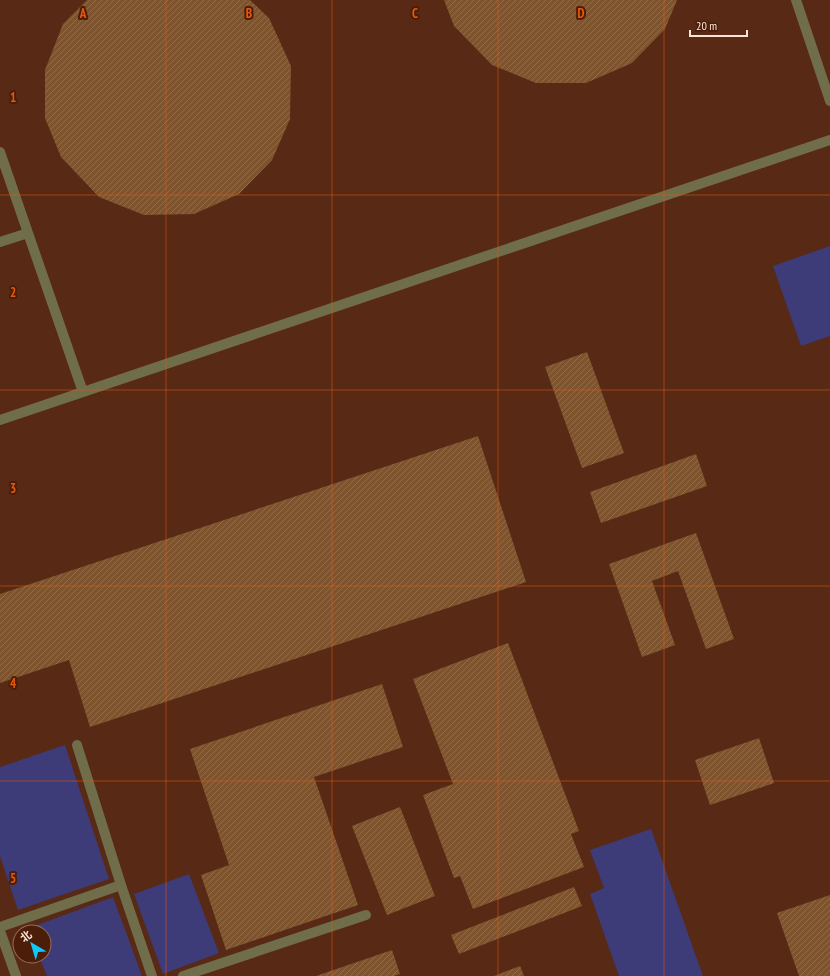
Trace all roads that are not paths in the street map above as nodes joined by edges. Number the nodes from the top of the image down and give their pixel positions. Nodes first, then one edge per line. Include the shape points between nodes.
1 (796, 0) edge
2 (830, 101) edge
3 (830, 140) edge
4 (0, 152) edge
5 (28, 233) junction
6 (0, 242) edge
7 (83, 392) junction
8 (0, 420) edge
9 (77, 745) dead end
10 (121, 885) junction
11 (366, 915) dead end
12 (0, 927) edge
13 (0, 931) edge
14 (16, 976) edge
15 (152, 976) edge
16 (183, 976) edge

1 - 2 lane
3 - 7 lane
4 - 5 lane
5 - 6 lane
5 - 7 lane
7 - 8 lane
9 - 10 lane
10 - 12 lane
10 - 15 lane
11 - 16 lane
13 - 14 lane

